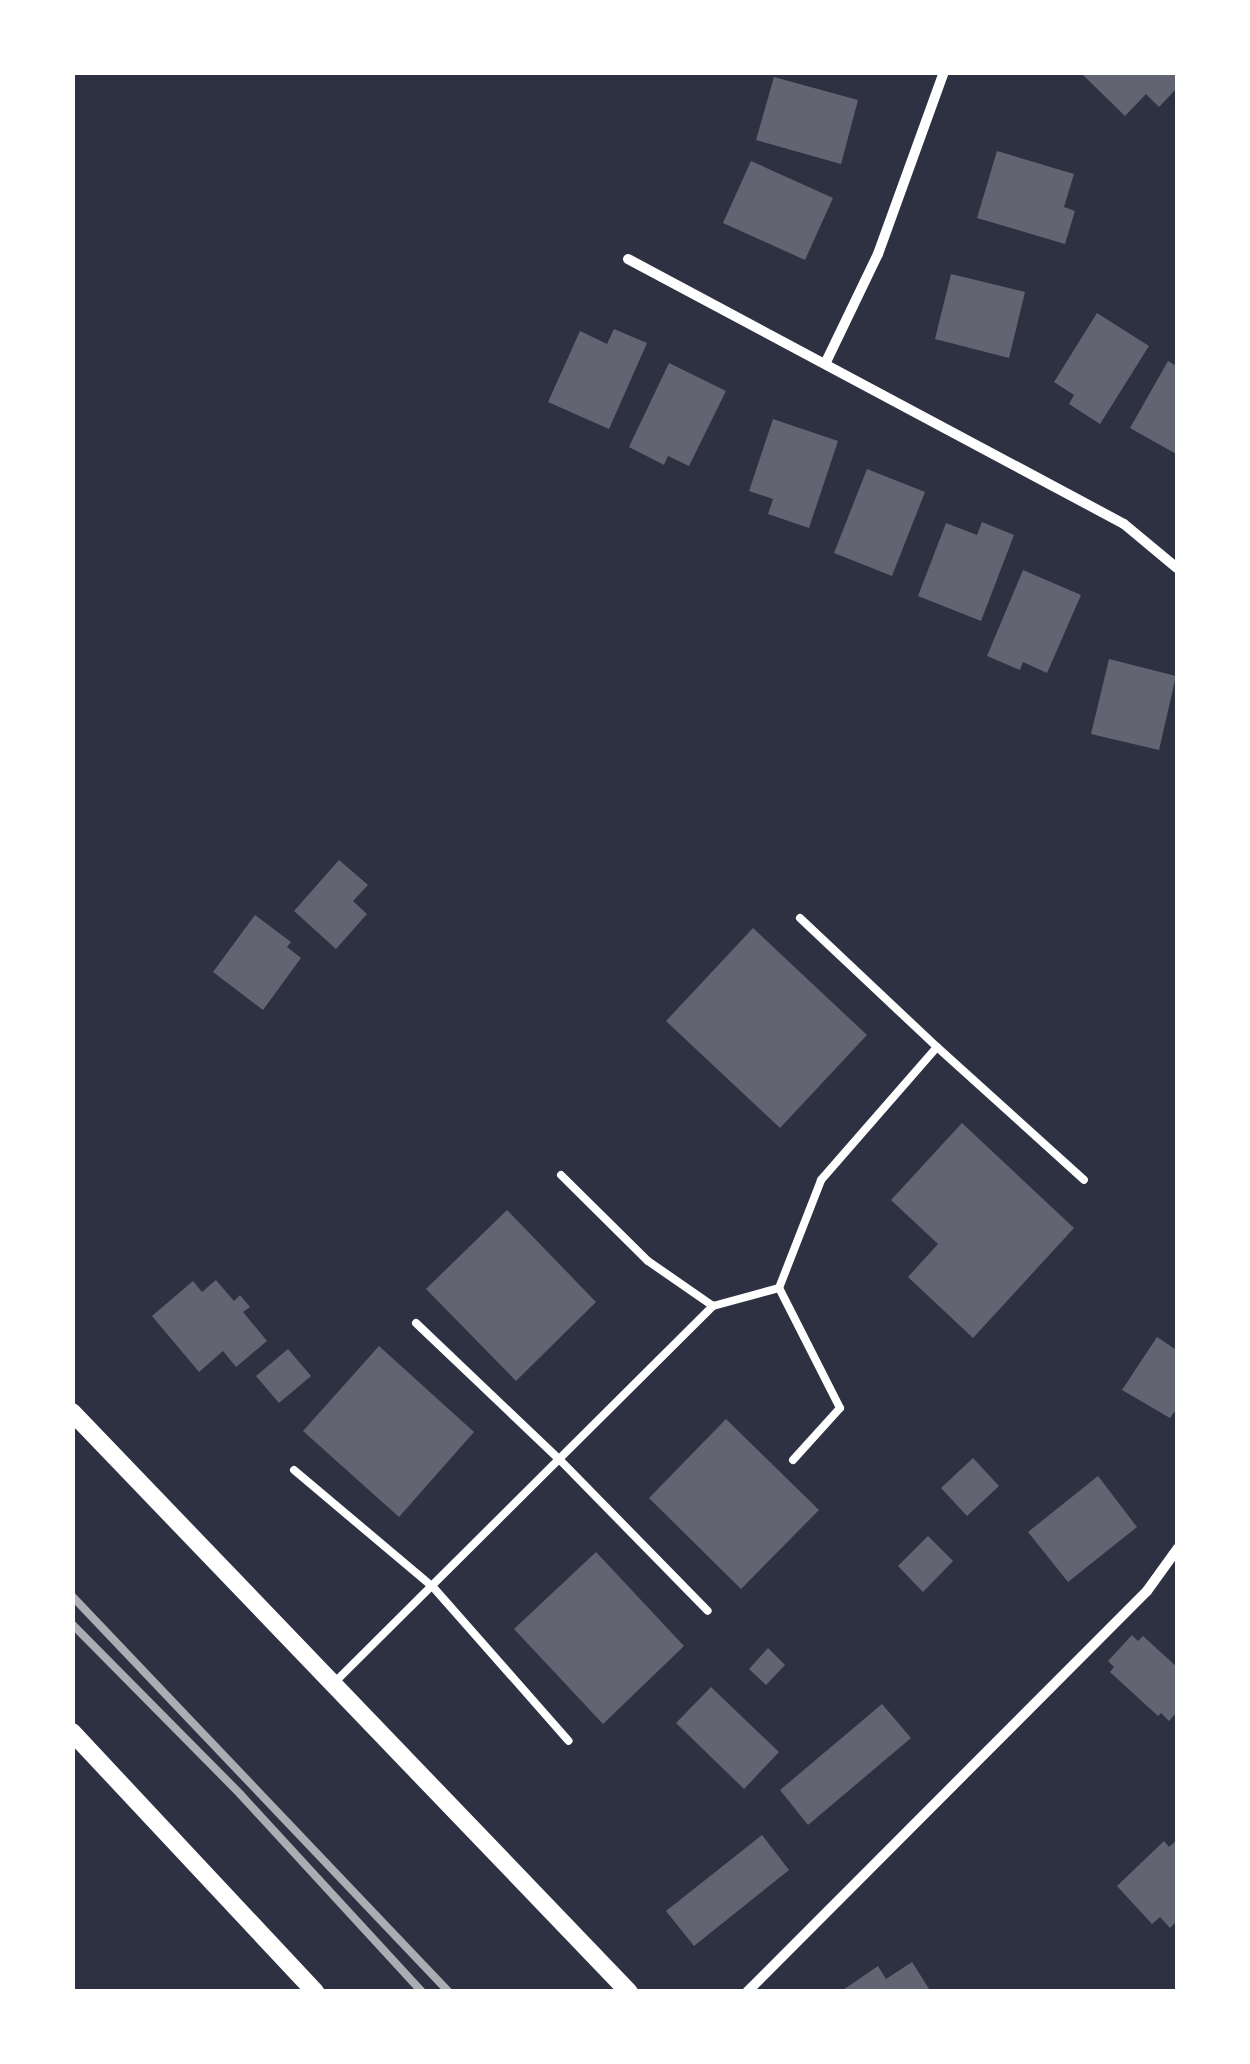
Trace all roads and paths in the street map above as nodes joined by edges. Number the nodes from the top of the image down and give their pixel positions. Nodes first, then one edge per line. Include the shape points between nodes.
1 (944, 72) edge
2 (628, 259) dead end
3 (826, 362) junction
4 (1177, 568) edge
5 (800, 918) dead end
6 (936, 1047) junction
7 (561, 1175) dead end
8 (1084, 1180) dead end
9 (779, 1288) junction
10 (713, 1306) junction
11 (416, 1324) dead end
12 (72, 1412) edge
13 (560, 1460) junction
14 (793, 1460) dead end
15 (294, 1470) dead end
16 (1178, 1548) edge
17 (433, 1587) junction
18 (708, 1611) dead end
19 (334, 1682) junction
20 (72, 1732) edge
21 (569, 1741) dead end
22 (315, 1992) edge
23 (629, 1992) edge
24 (747, 1992) edge

1 - 3 street via 878,254
2 - 3 street
3 - 4 street via 1124,524
5 - 6 lane
6 - 8 lane
6 - 9 lane via 822,1180
7 - 10 lane via 648,1261
9 - 10 lane
9 - 14 lane via 840,1408
10 - 13 lane
11 - 13 lane
12 - 19 street
13 - 17 lane
13 - 18 lane
15 - 17 lane
16 - 24 street via 1147,1591
17 - 19 lane
17 - 21 lane
19 - 23 street
20 - 22 street

